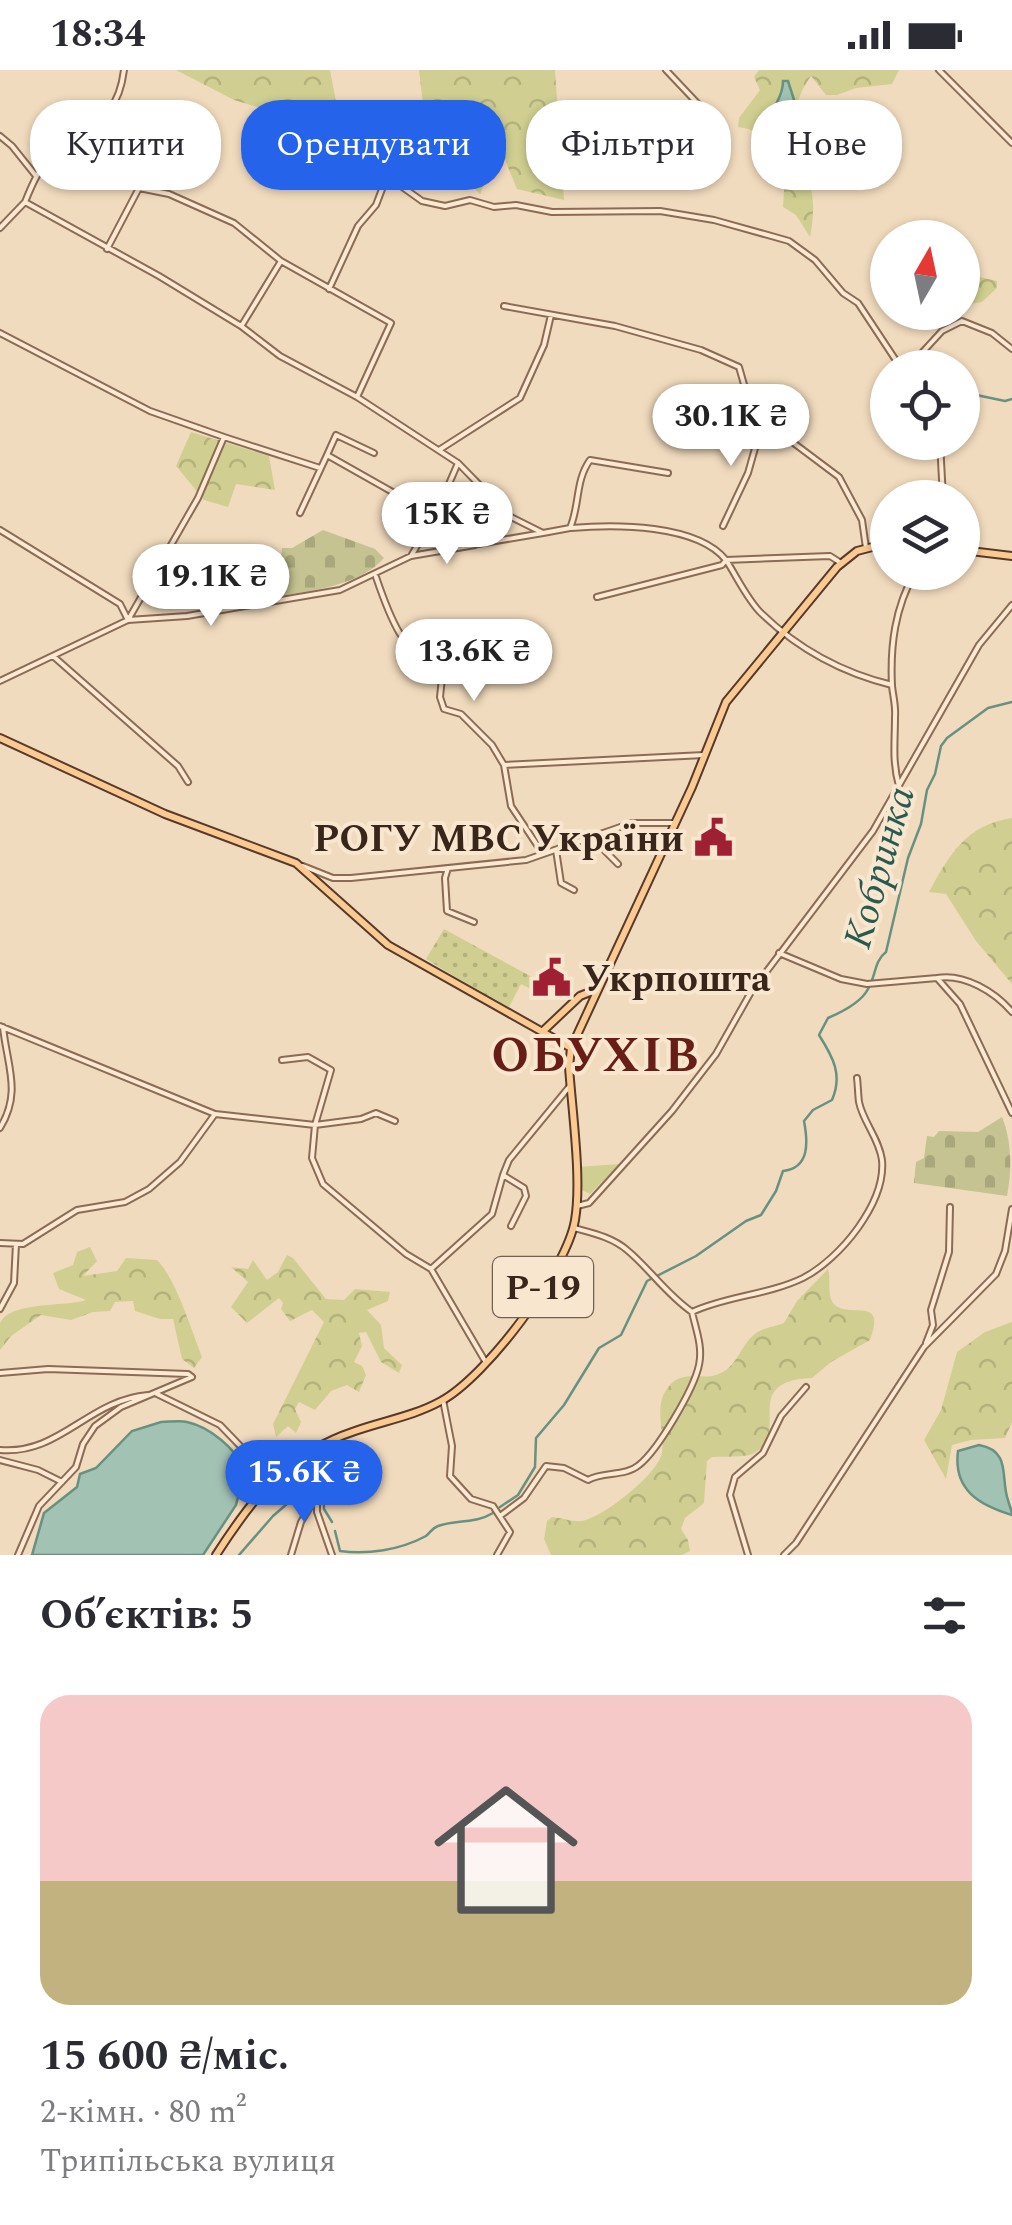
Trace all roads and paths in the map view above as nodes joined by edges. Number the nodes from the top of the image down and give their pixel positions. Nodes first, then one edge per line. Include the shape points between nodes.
1 (124, 70) edge
2 (666, 70) edge
3 (939, 70) edge
4 (116, 100) edge
5 (694, 100) edge
6 (0, 136) edge
7 (1012, 143) edge
8 (30, 168) edge
9 (30, 190) edge
10 (382, 190) edge
11 (408, 190) edge
12 (25, 202) junction
13 (2, 221) edge
14 (0, 228) edge
15 (107, 249) junction
16 (281, 261) junction
17 (329, 289) junction
18 (504, 306) dead end
19 (552, 314) junction
20 (241, 326) junction
21 (0, 334) edge
22 (1012, 349) edge
23 (891, 350) edge
24 (922, 350) edge
25 (357, 397) junction
26 (762, 420) junction
27 (224, 437) junction
28 (439, 450) junction
29 (374, 453) dead end
30 (327, 455) junction
31 (458, 464) junction
32 (320, 468) junction
33 (668, 473) dead end
34 (300, 513) dead end
35 (435, 516) junction
36 (723, 526) dead end
37 (570, 528) junction
38 (0, 530) edge
39 (544, 533) junction
40 (478, 544) junction
41 (870, 547) edge
42 (866, 548) junction
43 (980, 552) edge
44 (411, 556) junction
45 (1012, 556) edge
46 (726, 560) junction
47 (841, 562) junction
48 (376, 575) junction
49 (906, 590) edge
50 (598, 596) dead end
51 (1012, 605) edge
52 (128, 620) junction
53 (786, 632) junction
54 (52, 656) junction
55 (0, 681) edge
56 (892, 685) junction
57 (0, 738) edge
58 (704, 755) junction
59 (504, 766) junction
60 (188, 782) dead end
61 (898, 786) junction
62 (674, 823) junction
63 (603, 833) junction
64 (556, 850) junction
65 (543, 854) junction
66 (296, 863) junction
67 (618, 864) dead end
68 (448, 868) junction
69 (574, 890) dead end
70 (474, 922) dead end
71 (779, 953) junction
72 (937, 978) junction
73 (597, 989) junction
74 (1012, 1012) edge
75 (2, 1026) edge
76 (542, 1032) junction
77 (571, 1048) junction
78 (282, 1060) dead end
79 (857, 1078) dead end
80 (570, 1086) junction
81 (0, 1110) edge
82 (10, 1112) junction
83 (1012, 1112) edge
84 (215, 1114) junction
85 (395, 1121) dead end
86 (315, 1124) junction
87 (0, 1128) edge
88 (503, 1175) junction
89 (577, 1206) junction
90 (950, 1206) dead end
91 (1012, 1210) edge
92 (511, 1226) dead end
93 (574, 1228) junction
94 (0, 1243) edge
95 (16, 1244) junction
96 (431, 1269) junction
97 (0, 1309) edge
98 (692, 1312) junction
99 (924, 1347) junction
100 (485, 1361) junction
101 (0, 1373) edge
102 (806, 1387) dead end
103 (158, 1394) junction
104 (443, 1400) junction
105 (317, 1447) junction
106 (0, 1450) edge
107 (0, 1460) edge
108 (272, 1479) junction
109 (62, 1482) junction
110 (316, 1497) junction
111 (500, 1516) junction
112 (18, 1555) edge
113 (216, 1555) edge
114 (291, 1555) edge
115 (332, 1555) edge
116 (497, 1555) edge
117 (748, 1555) edge
118 (784, 1555) edge

1 - 4 street
2 - 5 street
3 - 7 street
6 - 8 street
9 - 12 street
10 - 17 street
11 - 23 street via 445,206 470,200 552,212 660,211 790,242 858,303
12 - 13 street
12 - 15 street
13 - 14 street
15 - 16 street via 140,188 234,223
15 - 20 street
16 - 17 street
16 - 20 street
17 - 25 street via 391,323
18 - 19 street
19 - 26 street via 727,360 739,368
19 - 28 street via 520,398
20 - 25 street via 280,356
21 - 27 street via 150,411
22 - 24 street via 962,321
25 - 28 street
26 - 36 street via 748,473
26 - 42 street via 840,477 862,520
27 - 32 street
27 - 52 street via 198,498
28 - 31 street
29 - 30 street via 336,435
30 - 32 street
30 - 35 street
31 - 35 street
31 - 39 street via 511,516
32 - 34 street
33 - 37 street via 590,460
35 - 40 street
35 - 44 street
37 - 39 street
37 - 46 street via 628,526 699,539
38 - 52 street via 120,604
39 - 40 street
40 - 44 street
41 - 42 main road
42 - 47 main road
43 - 45 main road
44 - 48 street
46 - 47 street via 830,556
46 - 50 street
46 - 53 street via 759,612
47 - 53 main road
48 - 52 street via 340,590
48 - 59 street via 407,648 442,678 444,709 480,732
49 - 56 street via 894,629
51 - 61 street via 979,646
52 - 54 street
53 - 56 street via 830,663
53 - 58 main road via 726,702
54 - 55 street
54 - 60 street
56 - 61 street
57 - 66 main road via 165,814
58 - 59 street
58 - 62 main road
59 - 65 street via 511,806
61 - 71 street
62 - 63 street via 632,822
62 - 73 main road
63 - 64 street
63 - 67 street via 605,851
64 - 65 street
64 - 69 street via 562,883
65 - 68 street
66 - 68 street via 332,878
66 - 76 main road via 388,945
68 - 70 street via 447,910
71 - 72 street via 866,984
71 - 89 street via 672,1111 590,1203
72 - 74 street via 950,976 998,996
72 - 83 street via 960,1004
73 - 76 main road
73 - 77 main road
75 - 82 street via 14,1092
75 - 84 street
76 - 77 main road
77 - 80 main road, Р-19
78 - 86 street via 308,1058 331,1070
79 - 98 street via 859,1104 882,1162 864,1222 804,1278
80 - 88 street via 508,1160
80 - 89 main road, Р-19
81 - 82 street
82 - 87 street
84 - 86 street
84 - 95 street via 180,1162 149,1189 125,1202 77,1210
85 - 86 street via 376,1113
86 - 96 street via 312,1158 323,1184
88 - 92 street via 526,1196
88 - 96 street via 492,1214
89 - 93 main road, Р-19
90 - 99 street via 948,1252
91 - 99 street via 996,1274
93 - 98 street via 627,1250
93 - 100 main road, Р-19 via 531,1306
94 - 95 street
95 - 97 street via 14,1283
96 - 100 street
98 - 111 street via 699,1365 665,1434 639,1466 588,1480 546,1466 524,1498
99 - 118 street
100 - 104 main road, Р-19
101 - 103 street via 192,1377
102 - 117 street via 781,1416 764,1453 730,1488
103 - 106 street via 125,1397 22,1452
103 - 108 street via 220,1424
103 - 109 street via 121,1407 95,1426
104 - 105 main road, Р-19
104 - 111 street via 450,1476
105 - 108 main road, Р-19
105 - 110 street
107 - 109 street
108 - 113 main road, Р-19
109 - 112 street via 40,1506
110 - 114 street
110 - 115 street
111 - 116 street via 510,1532

